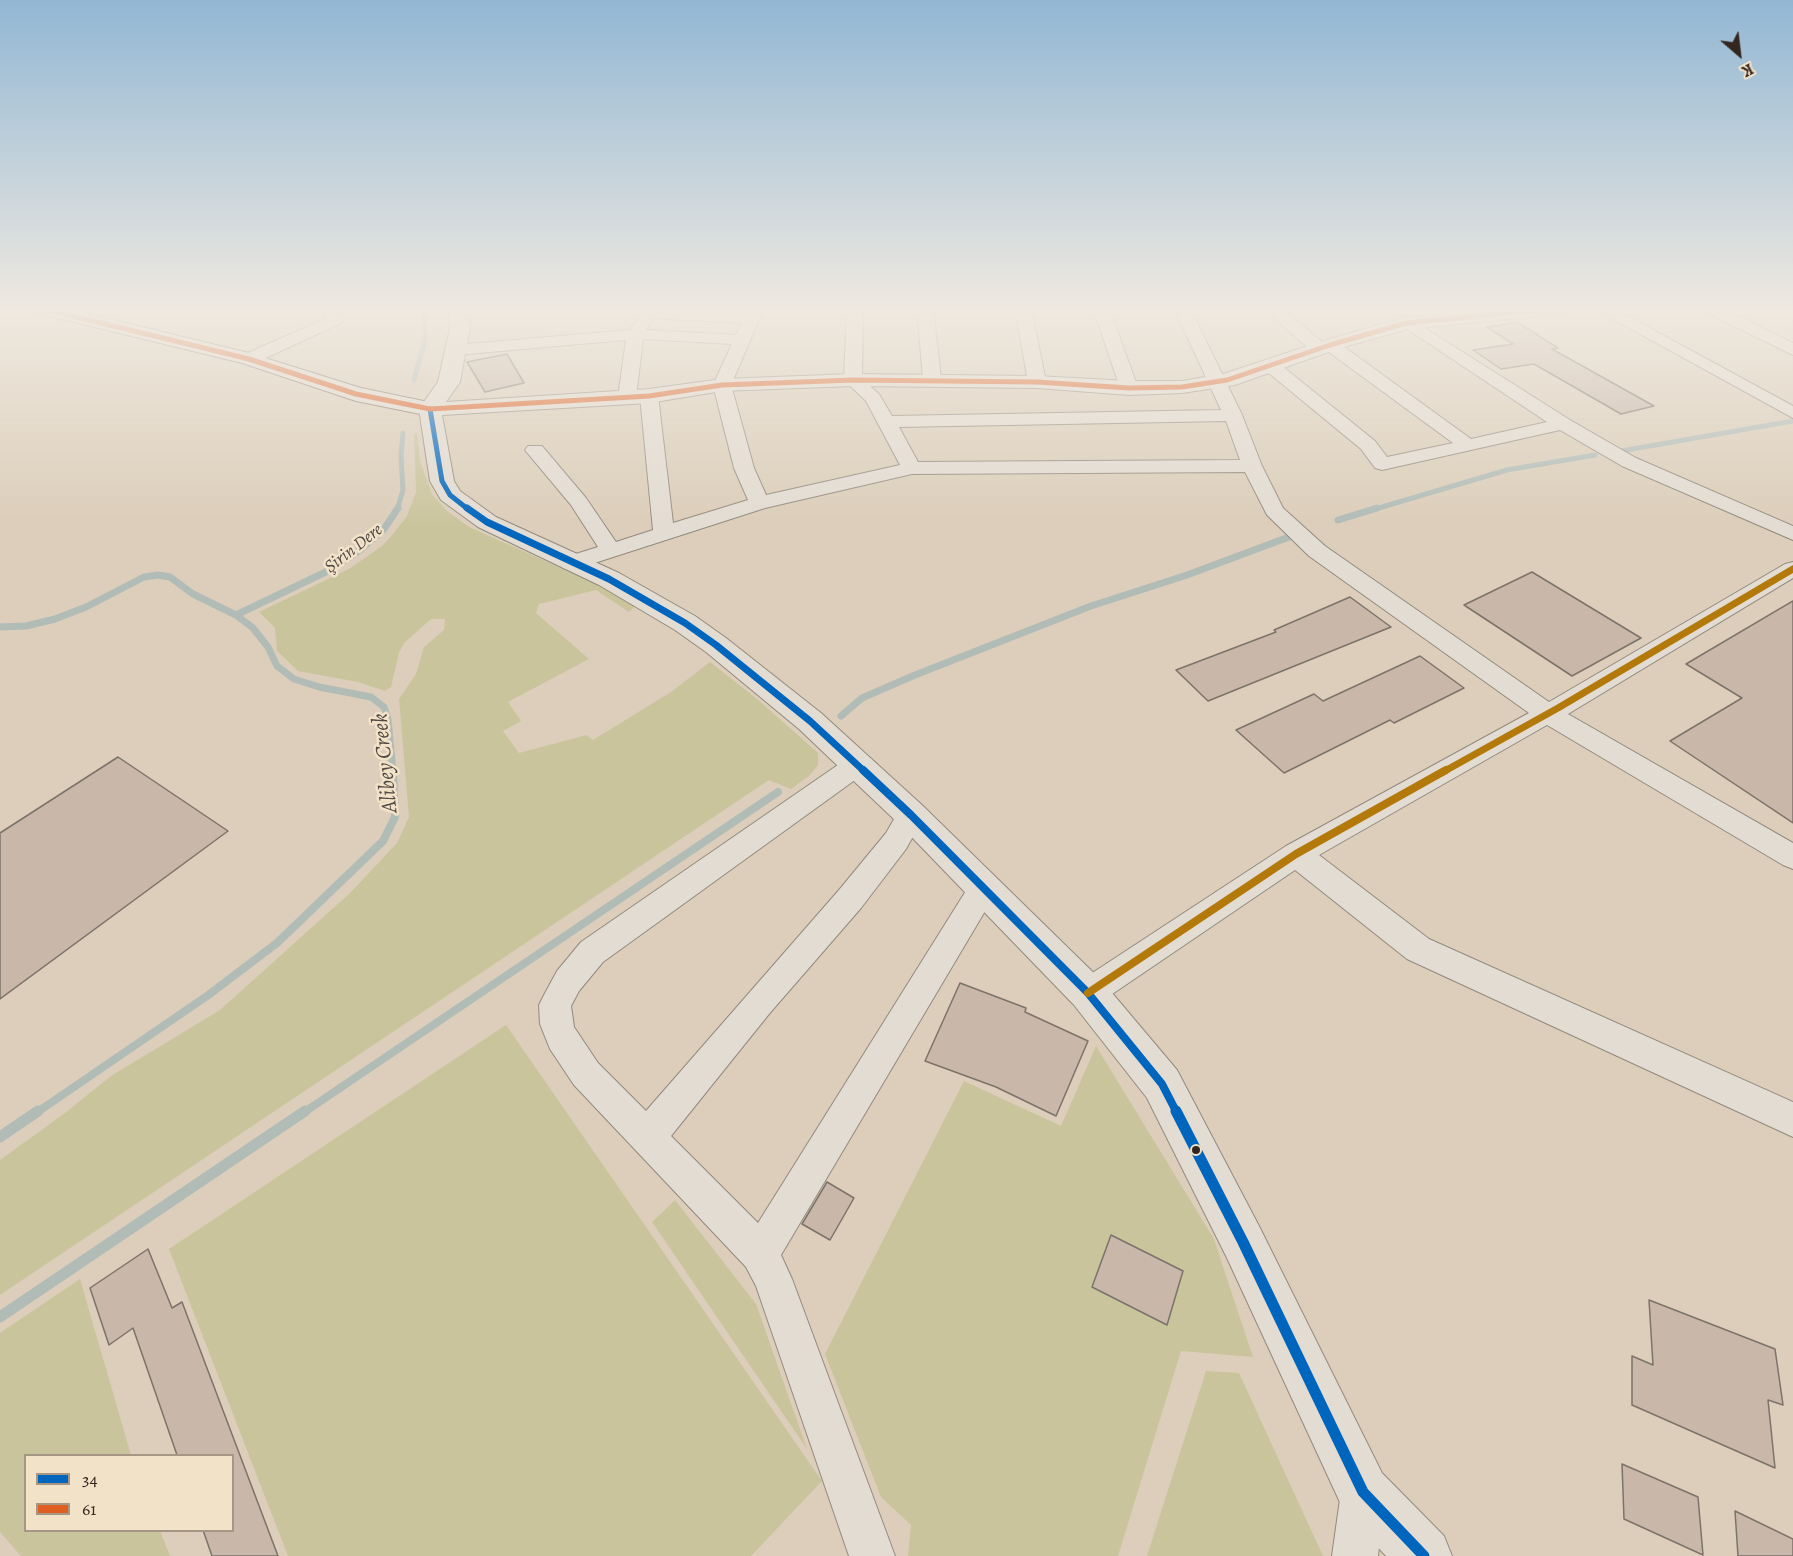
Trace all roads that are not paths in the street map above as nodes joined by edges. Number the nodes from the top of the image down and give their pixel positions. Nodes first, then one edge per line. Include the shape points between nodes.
1 (853, 380) edge
2 (315, 381) edge
3 (449, 381) edge
4 (629, 381) edge
5 (724, 381) edge
6 (837, 381) edge
7 (964, 381) edge
8 (1126, 381) edge
9 (1223, 381) edge
10 (1289, 381) edge
11 (1374, 381) edge
12 (1496, 381) edge
13 (1734, 381) edge
14 (1037, 382) joint
15 (1218, 382) junction
16 (722, 385) junction
17 (1129, 388) junction
18 (649, 396) junction
19 (627, 397) junction
20 (430, 409) junction
21 (1793, 413) edge
22 (1233, 415) junction
23 (887, 422) junction
24 (1563, 424) junction
25 (1468, 445) junction
26 (535, 450) dead end
27 (1252, 466) junction
28 (912, 468) junction
29 (759, 503) junction
30 (664, 534) junction
31 (1793, 534) edge
32 (611, 551) junction
33 (572, 563) junction
34 (1793, 569) edge
35 (1548, 714) junction
36 (857, 765) junction
37 (911, 815) junction
38 (1296, 854) junction
39 (1793, 857) edge
40 (984, 887) junction
41 (1088, 993) junction
42 (1793, 1120) edge
43 (648, 1136) junction
44 (760, 1253) junction
45 (1363, 1492) junction
46 (872, 1556) edge
47 (1354, 1556) edge
48 (1424, 1556) edge

1 - 23 street via 873,398
2 - 20 street via 356,394
3 - 20 street
4 - 19 street
5 - 16 street
6 - 16 street
7 - 14 street
8 - 17 street
9 - 15 street
10 - 25 street via 1368,445 1382,464
11 - 25 street
12 - 24 street
13 - 21 street
14 - 17 street
15 - 17 street
15 - 22 street
16 - 18 street
16 - 29 street via 744,468
18 - 19 street
18 - 30 street
19 - 20 street
20 - 33 street via 442,481 450,495 487,522
22 - 23 street
22 - 27 street
23 - 28 street
24 - 25 street
24 - 31 street via 1629,462
26 - 32 street via 579,502
27 - 28 street
27 - 35 street via 1274,511 1317,551
28 - 29 street
29 - 30 street
30 - 32 street
32 - 33 street
33 - 36 street via 609,579 685,623 810,721
34 - 35 street
35 - 38 street
35 - 39 street
36 - 37 street
36 - 43 street via 592,952 568,981 555,1005 562,1038 586,1074
37 - 40 street
37 - 43 street via 850,900
38 - 41 street
38 - 42 street via 1418,949
40 - 41 street
40 - 44 street
41 - 45 street via 1162,1084
43 - 44 street
44 - 46 street via 773,1279
45 - 47 street
45 - 48 street

